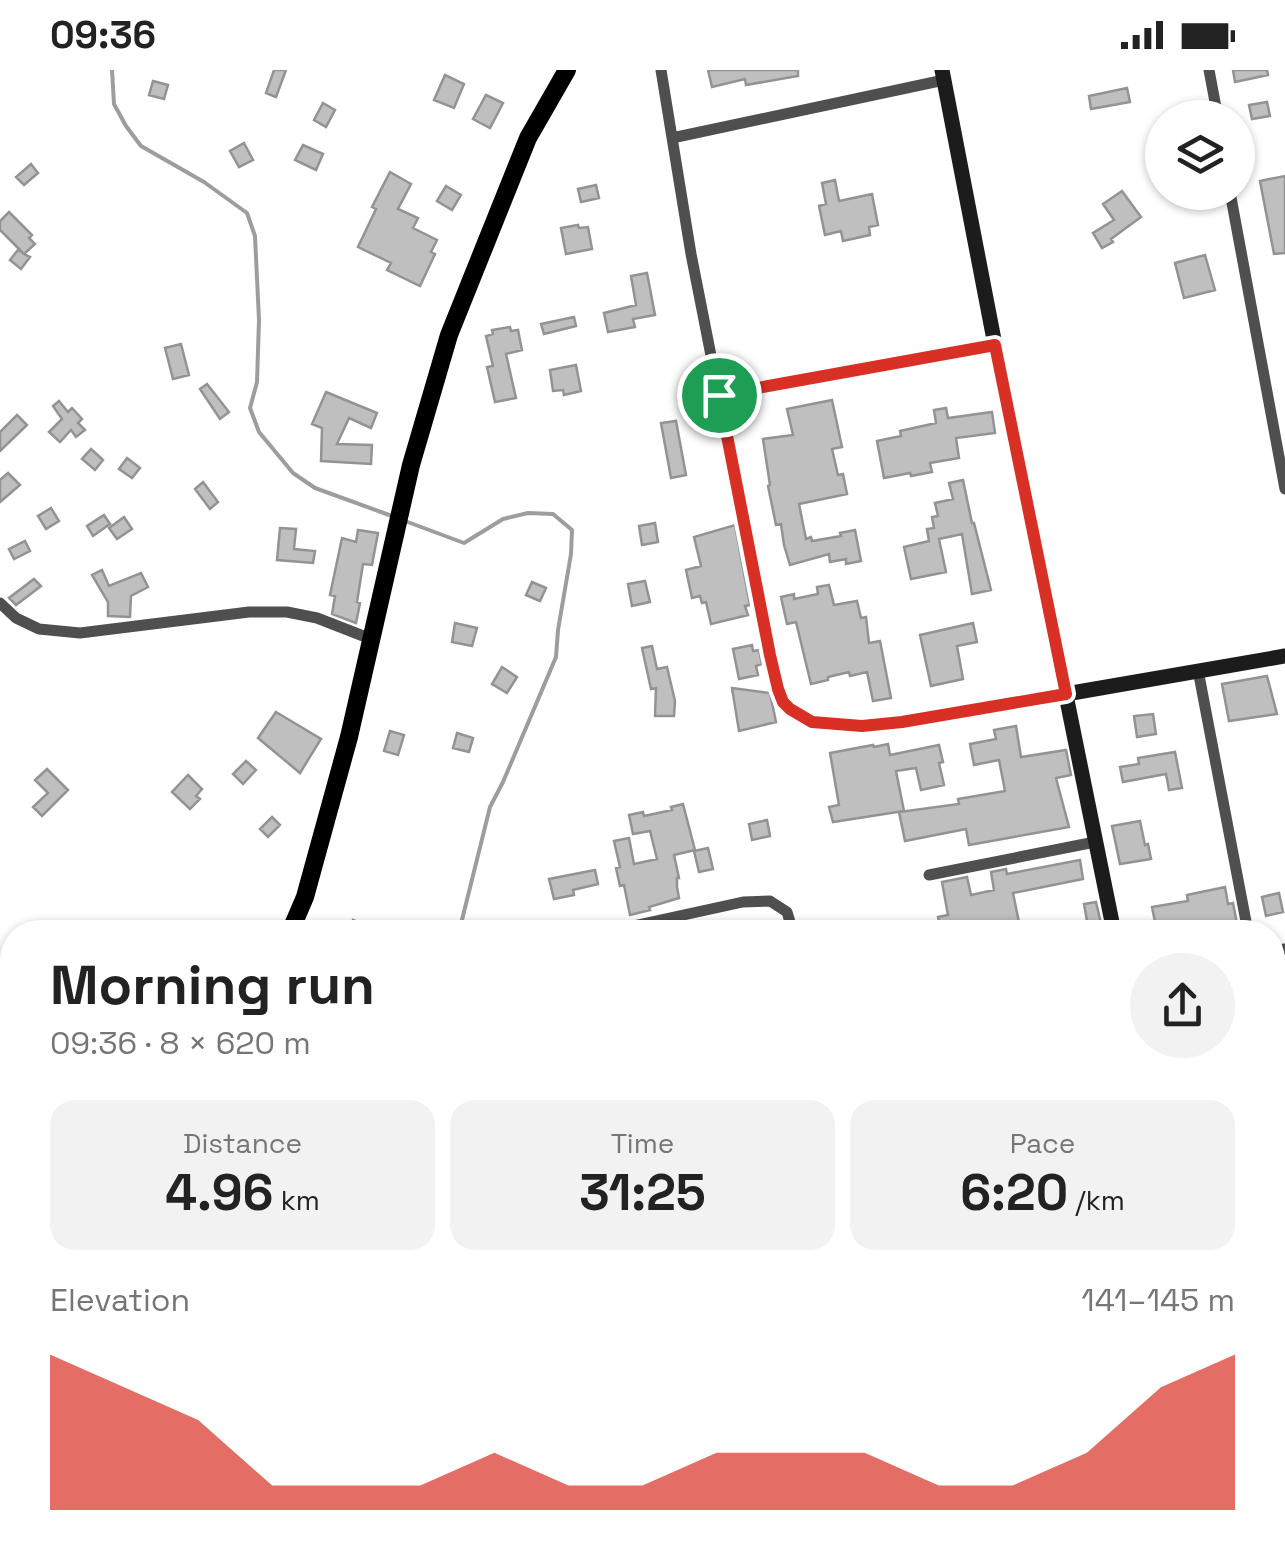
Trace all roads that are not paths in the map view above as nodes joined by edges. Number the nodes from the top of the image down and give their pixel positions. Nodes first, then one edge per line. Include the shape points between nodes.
1 (567, 70) edge
2 (661, 70) edge
3 (1209, 70) edge
4 (943, 75) edge
5 (1215, 100) edge
6 (672, 138) junction
7 (1233, 210) edge
8 (995, 345) junction
9 (719, 395) junction
10 (1285, 489) edge
11 (0, 602) edge
12 (370, 639) junction
13 (1285, 656) edge
14 (1198, 670) junction
15 (1066, 694) junction
16 (1095, 842) junction
17 (930, 875) dead end
18 (295, 920) edge
19 (660, 920) edge
20 (789, 920) edge
21 (1111, 920) edge
22 (1246, 920) edge

1 - 12 main road via 528,138 449,335
2 - 6 street
3 - 5 street
4 - 6 street
4 - 8 street
6 - 9 street
7 - 10 street
8 - 9 street
8 - 15 street
9 - 15 street via 770,655 790,709 812,722 862,726
11 - 12 street via 39,629 80,633 287,612
12 - 18 main road
13 - 14 street
14 - 15 street
14 - 22 street
15 - 16 street
16 - 17 street
16 - 21 street
19 - 20 street via 743,902 770,902

